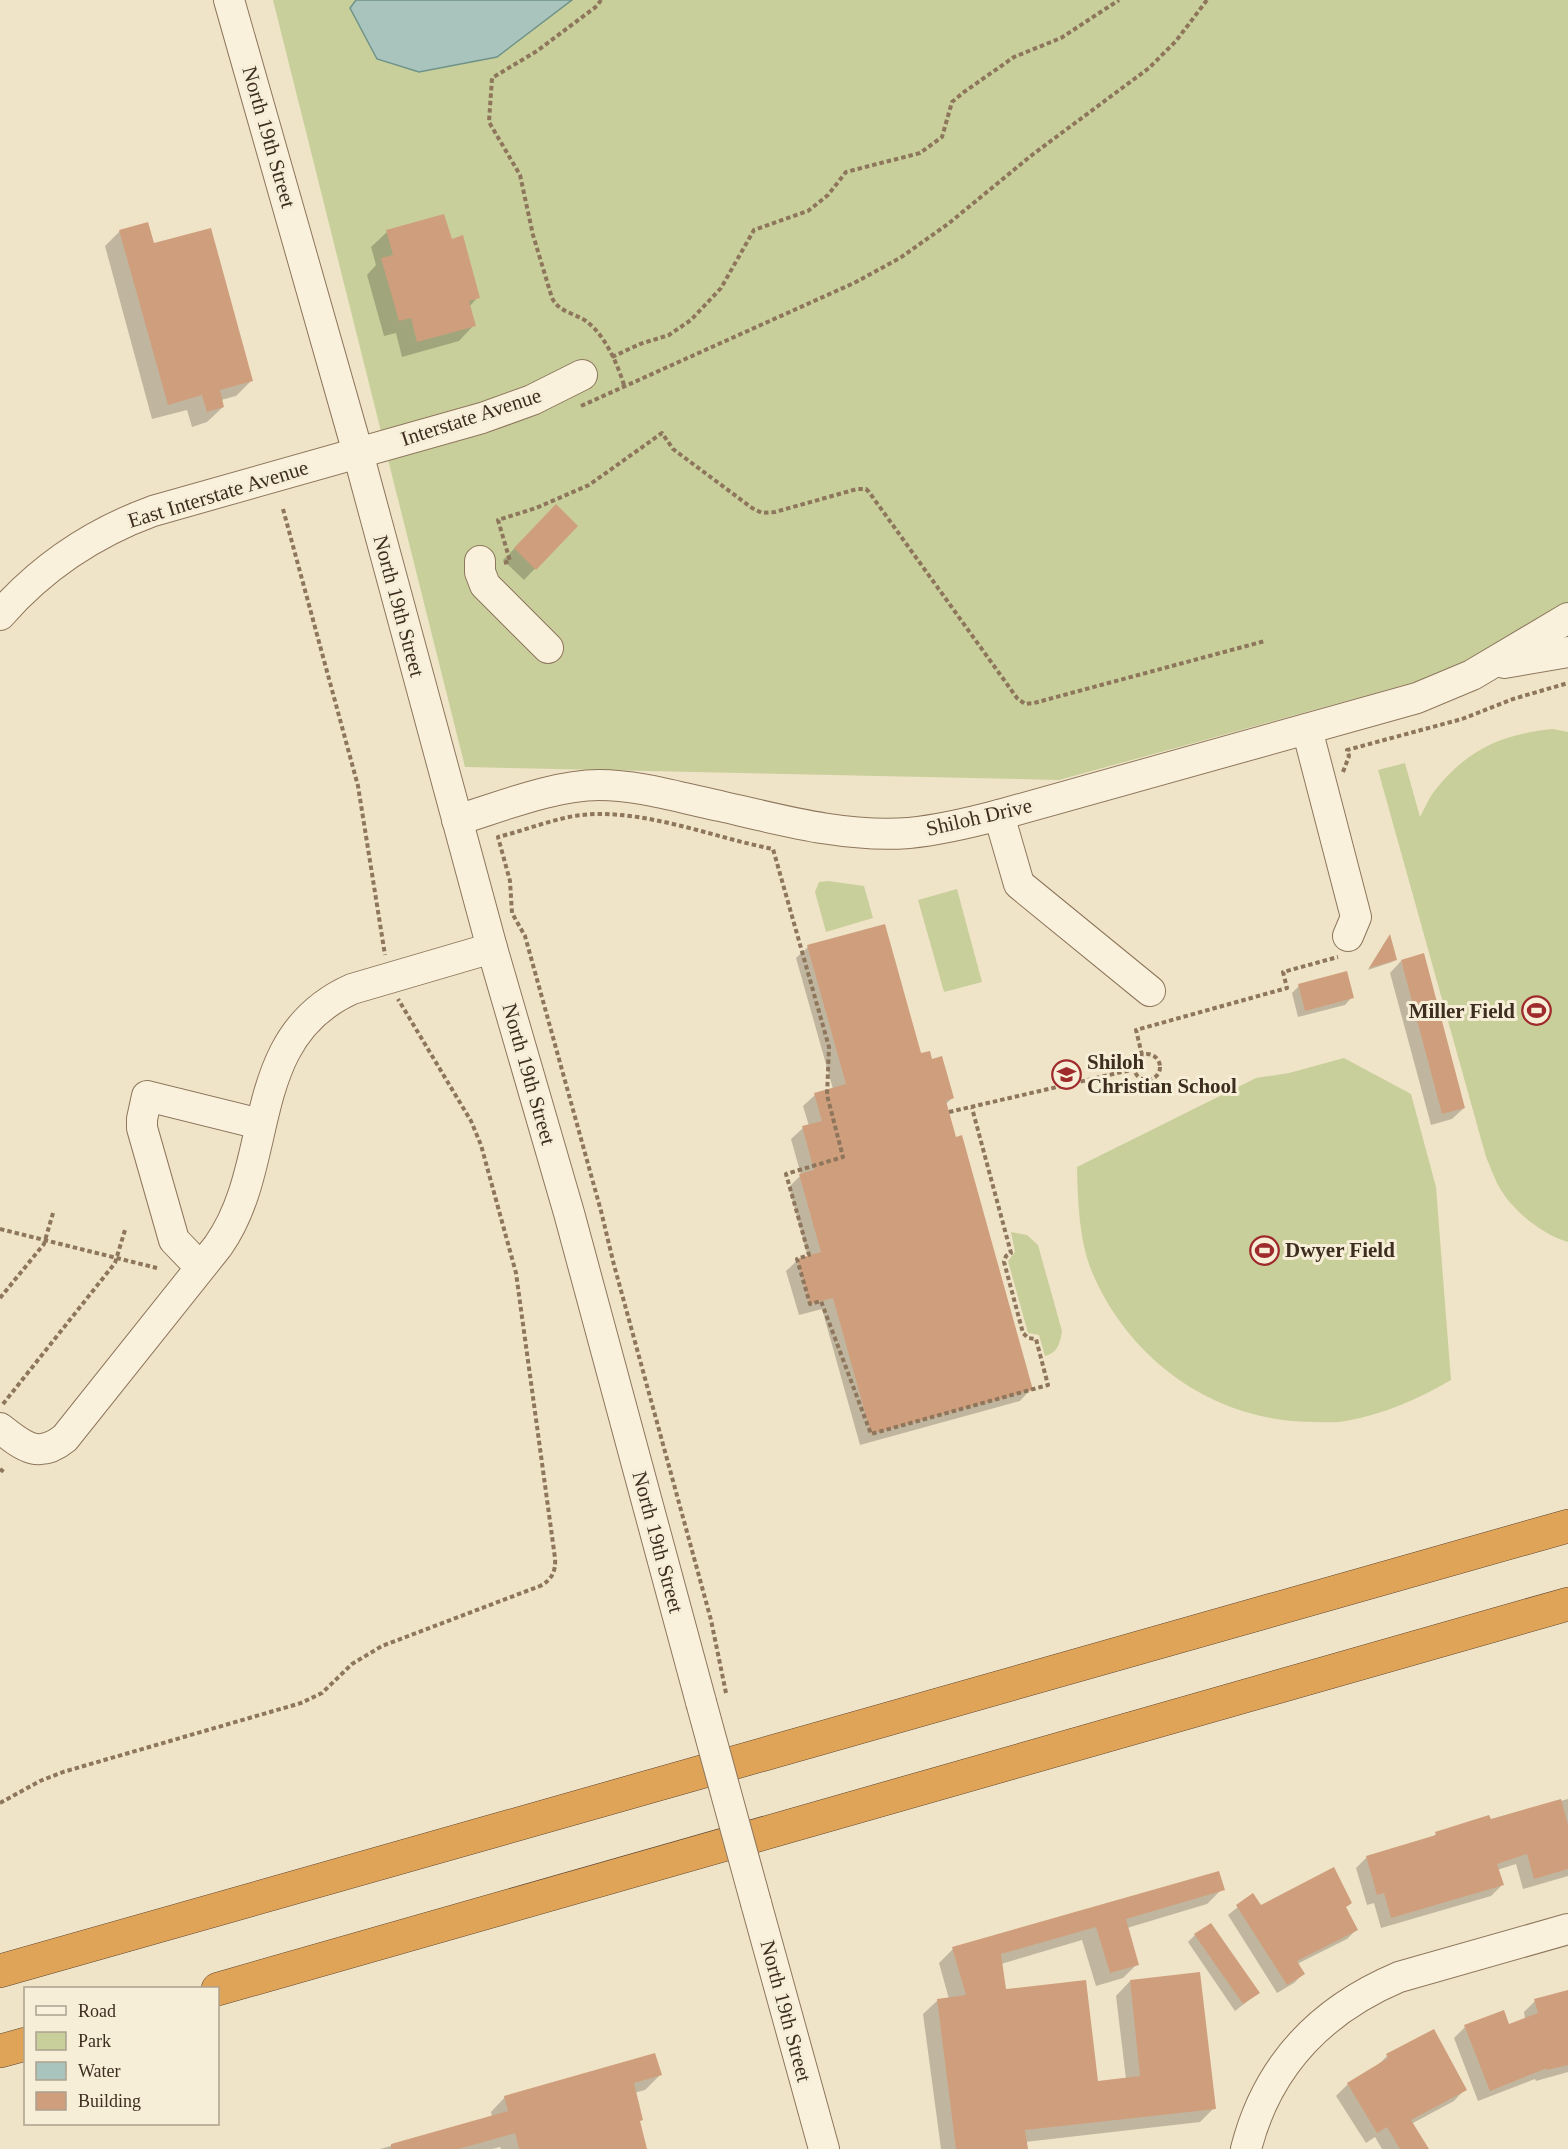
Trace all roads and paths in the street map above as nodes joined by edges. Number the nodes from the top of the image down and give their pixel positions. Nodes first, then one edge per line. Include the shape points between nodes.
1 (229, 0) edge
2 (601, 0) edge
3 (1119, 0) edge
4 (1207, 0) edge
5 (612, 357) junction
6 (582, 375) dead end
7 (624, 385) junction
8 (572, 410) dead end
9 (358, 453) junction
10 (283, 509) dead end
11 (480, 566) joint
12 (0, 614) edge
13 (1568, 618) edge
14 (1265, 641) dead end
15 (548, 648) dead end
16 (1568, 651) edge
17 (1490, 666) junction
18 (1568, 684) edge
19 (1306, 729) junction
20 (1342, 773) dead end
21 (999, 815) junction
22 (457, 820) junction
23 (1346, 946) joint
24 (492, 948) junction
25 (390, 978) junction
26 (1150, 991) dead end
27 (1142, 1055) junction
28 (1135, 1070) junction
29 (972, 1108) junction
30 (949, 1112) dead end
31 (260, 1124) junction
32 (53, 1213) dead end
33 (0, 1229) edge
34 (125, 1230) dead end
35 (45, 1240) junction
36 (117, 1258) junction
37 (200, 1267) junction
38 (157, 1268) dead end
39 (0, 1298) edge
40 (0, 1407) edge
41 (0, 1428) edge
42 (0, 1469) edge
43 (5, 1473) dead end
44 (1568, 1527) edge
45 (1568, 1604) edge
46 (714, 1700) junction
47 (0, 1803) edge
48 (1568, 1929) edge
49 (0, 1971) edge
50 (219, 1989) edge
51 (24, 2045) edge
52 (0, 2051) edge
53 (824, 2149) edge
54 (1246, 2149) edge

1 - 9 street, North 19th Street
2 - 5 path via 537,51 492,78 489,122 520,175 554,304 587,322
3 - 5 path via 1061,38 1014,57 964,92 952,102 942,137 920,153 846,172 828,195 808,211 753,230 721,288 691,320 669,335
4 - 7 path via 1149,68 900,258 854,283
5 - 7 path
6 - 9 street, Interstate Avenue via 506,410
7 - 8 path
9 - 12 street, East Interstate Avenue via 153,511 110,529 62,557
9 - 22 street, North 19th Street
10 - 25 path via 358,786
11 - 14 path via 510,561 498,520 589,485 663,433 673,448 762,513 866,489 1025,704
11 - 15 street via 485,585
13 - 17 street, Shiloh Drive
16 - 17 street, Shiloh Drive
17 - 19 street, Shiloh Drive via 1436,692
18 - 20 path via 1347,750 1349,756
19 - 21 street, Shiloh Drive
19 - 23 street via 1356,917
21 - 22 street, Shiloh Drive via 943,828 878,834 817,827 640,788 598,785 562,789
21 - 26 street via 1018,884
22 - 24 street, North 19th Street
23 - 27 path via 1283,972 1287,988 1136,1030
24 - 25 street
24 - 46 street, North 19th Street
25 - 31 street via 336,996 306,1021 290,1040 275,1070
25 - 47 path via 395,993 471,1121 484,1156 517,1280 555,1558 553,1574 540,1586 372,1651 322,1693 301,1703 63,1772
27 - 28 path
27 - 28 path via 1155,1056 1159,1071 1146,1080
28 - 29 path
29 - 30 path
29 - 46 path via 1011,1253 1004,1262 1023,1333 1035,1339 1048,1385 871,1434 821,1301 810,1304 797,1259 809,1255 786,1173 843,1157 827,1095 829,1047 773,849 618,815 570,817 498,837 510,881 512,913 525,936 714,1628
31 - 37 street via 236,1215
31 - 37 street via 147,1096 142,1128 174,1240
32 - 35 path
33 - 35 path
34 - 36 path
35 - 36 path
35 - 39 path
36 - 38 path
36 - 40 path
37 - 41 street via 65,1438 43,1450 31,1449
42 - 43 path
44 - 49 highway
45 - 50 highway
46 - 53 street, North 19th Street, bridge via 756,1903
48 - 54 street via 1400,1977 1353,2000 1312,2031 1293,2053 1263,2100
51 - 52 highway

